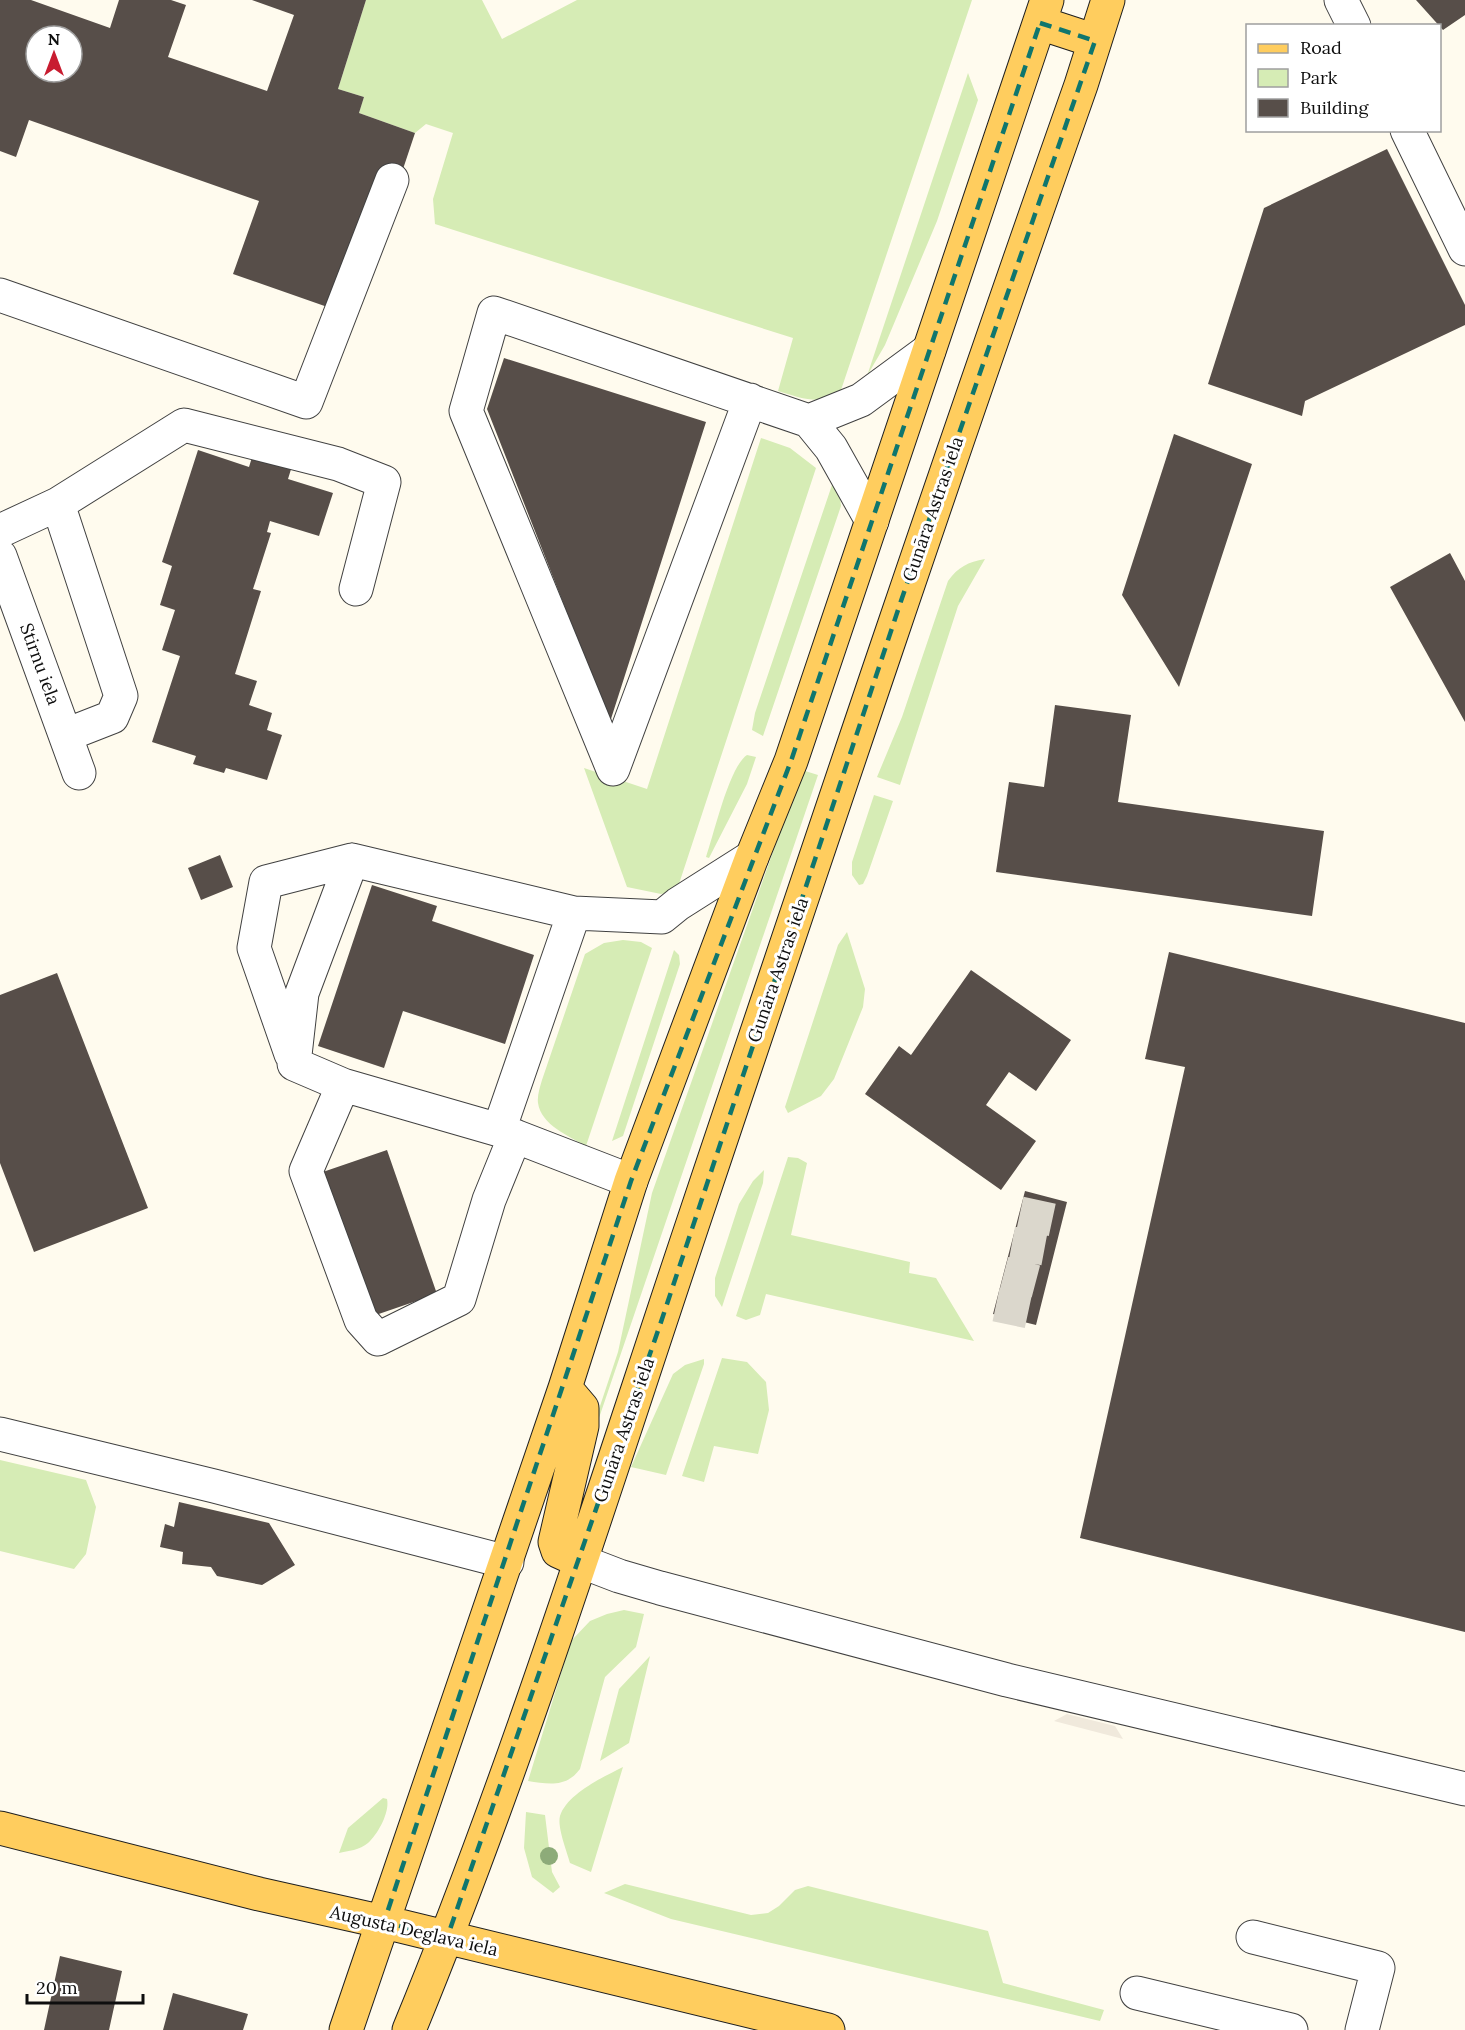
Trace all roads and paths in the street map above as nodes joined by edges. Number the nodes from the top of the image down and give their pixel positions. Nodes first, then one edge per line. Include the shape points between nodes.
1 (1108, 0) edge
2 (1341, 0) edge
3 (1043, 11) edge
4 (1353, 24) edge
5 (1095, 41) junction
6 (1408, 132) edge
7 (392, 180) dead end
8 (1465, 249) edge
9 (0, 296) edge
10 (929, 350) junction
11 (750, 400) junction
12 (809, 421) junction
13 (58, 504) junction
14 (872, 521) junction
15 (0, 531) edge
16 (0, 556) edge
17 (356, 589) dead end
18 (66, 735) junction
19 (79, 773) dead end
20 (752, 857) junction
21 (352, 860) junction
22 (574, 913) junction
23 (294, 1064) junction
24 (343, 1085) junction
25 (507, 1133) junction
26 (631, 1181) junction
27 (566, 1388) junction
28 (0, 1434) edge
29 (507, 1562) junction
30 (580, 1562) junction
31 (1465, 1789) edge
32 (0, 1828) edge
33 (384, 1922) junction
34 (1253, 1937) dead end
35 (447, 1938) junction
36 (1137, 1992) dead end
37 (346, 2030) edge
38 (409, 2030) edge
39 (828, 2030) edge
40 (1291, 2030) edge
41 (1362, 2030) edge

1 - 5 main road, Gunāra Astras iela
2 - 4 street
3 - 5 main road
3 - 10 main road
5 - 30 main road, Gunāra Astras iela via 861,718
6 - 8 street
7 - 9 street via 306,402
10 - 12 street via 861,400
10 - 14 main road
11 - 11 street via 494,313 466,411 613,769
11 - 12 street
12 - 14 street via 831,448
13 - 15 street
13 - 17 street via 184,425 338,464 384,482
13 - 18 street via 121,696 112,717
14 - 20 main road via 791,760
16 - 18 street, Stirnu iela
18 - 19 street, Stirnu iela
20 - 22 street via 662,917
20 - 26 main road
21 - 22 street
21 - 23 street via 302,993
21 - 23 street via 266,882 254,948
22 - 25 street
23 - 24 street
24 - 25 street
24 - 25 street via 306,1171 361,1320 378,1339 459,1299
25 - 26 street
26 - 27 main road
27 - 29 main road
27 - 30 main road via 582,1408 582,1426 555,1542 558,1551
28 - 29 street
29 - 33 main road
30 - 31 street via 660,1588 1007,1680
30 - 35 main road, Gunāra Astras iela
32 - 33 main road, Augusta Deglava iela
33 - 35 main road, Augusta Deglava iela
33 - 37 main road
34 - 41 street via 1378,1968
35 - 38 main road, Gunāra Astras iela
35 - 39 main road, Augusta Deglava iela
36 - 40 street

